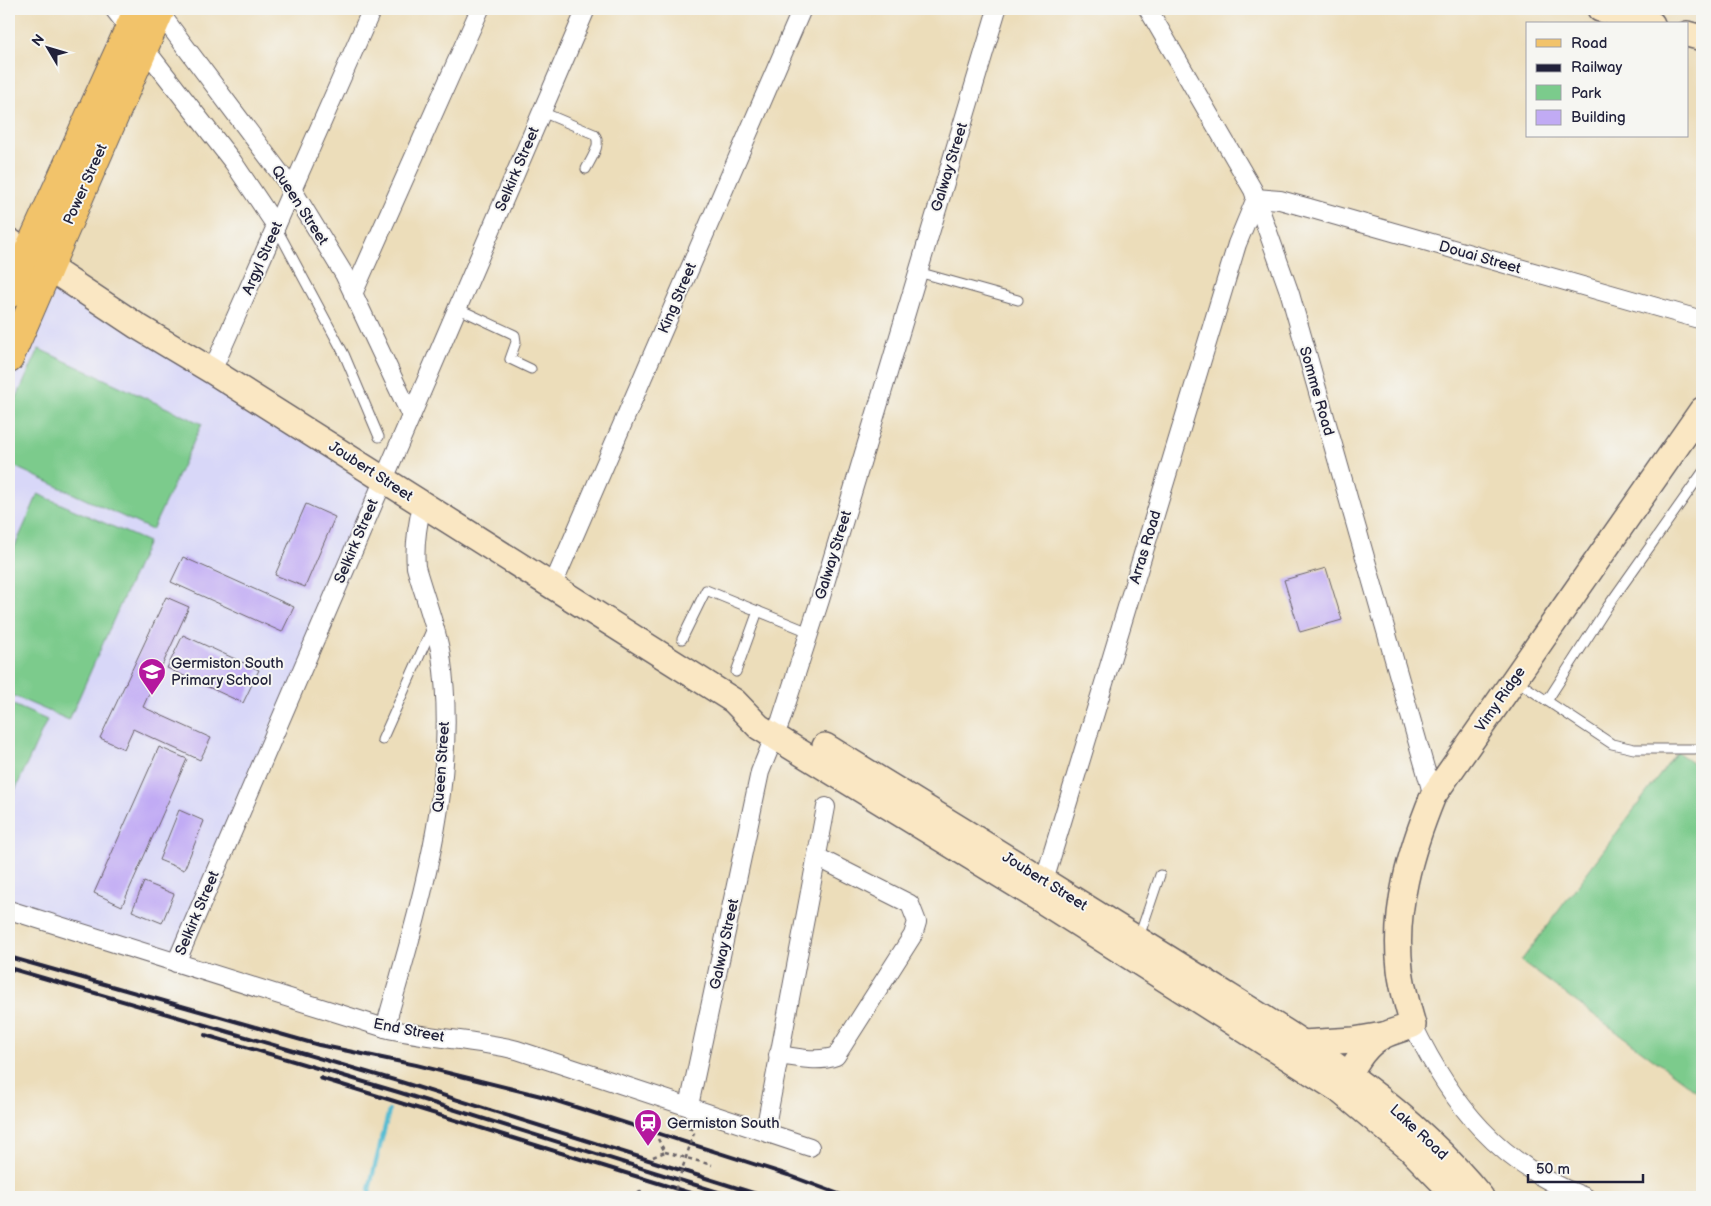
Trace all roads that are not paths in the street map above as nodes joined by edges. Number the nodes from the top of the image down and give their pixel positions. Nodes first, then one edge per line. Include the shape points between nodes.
1 (372, 9) edge
2 (480, 9) edge
3 (586, 9) edge
4 (802, 9) edge
5 (997, 9) edge
6 (1148, 9) edge
7 (1600, 9) edge
8 (143, 17) edge
9 (1645, 22) edge
10 (1688, 34) edge
11 (1702, 38) edge
12 (542, 112) junction
13 (586, 169) dead end
14 (292, 189) junction
15 (1256, 198) junction
16 (276, 226) junction
17 (28, 254) edge
18 (918, 272) junction
19 (9, 294) edge
20 (353, 294) junction
21 (1018, 300) dead end
22 (457, 308) junction
23 (1702, 320) edge
24 (9, 359) edge
25 (531, 369) dead end
26 (212, 371) junction
27 (1702, 410) edge
28 (411, 416) junction
29 (379, 437) dead end
30 (1702, 473) edge
31 (383, 478) junction
32 (422, 504) junction
33 (552, 587) junction
34 (758, 611) junction
35 (433, 625) junction
36 (809, 632) junction
37 (682, 639) dead end
38 (736, 672) dead end
39 (1514, 679) junction
40 (1547, 701) junction
41 (778, 728) junction
42 (382, 740) dead end
43 (1695, 749) dead end
44 (1433, 796) junction
45 (826, 807) dead end
46 (817, 857) junction
47 (1160, 875) dead end
48 (1041, 889) junction
49 (9, 910) edge
50 (1138, 940) junction
51 (176, 963) junction
52 (1413, 1025) junction
53 (385, 1028) junction
54 (1384, 1035) junction
55 (1302, 1043) junction
56 (778, 1055) junction
57 (1345, 1082) junction
58 (690, 1106) junction
59 (764, 1131) junction
60 (810, 1147) dead end
61 (1457, 1197) edge
62 (1481, 1197) edge
63 (1584, 1197) edge

1 - 14 street, Argyl Street
2 - 20 street
3 - 12 street, Selkirk Street
4 - 33 street, King Street
5 - 18 street, Galway Street
6 - 15 street, Somme Road via 1244,171
7 - 9 main road
8 - 14 street, Queen Street
8 - 16 street
8 - 17 main road, Power Street
10 - 11 main road
12 - 13 lane via 598,138
12 - 22 street, Selkirk Street
14 - 16 street, Argyl Street
14 - 20 street, Queen Street
15 - 23 street, Douai Street via 1299,205
15 - 44 street, Somme Road via 1290,294
15 - 48 street, Arras Road via 1237,244
16 - 26 street, Argyl Street
16 - 29 lane via 344,354
17 - 19 main road, Power Street
17 - 24 main road, Power Street
17 - 26 main road, Joubert Street
18 - 21 lane
18 - 36 street, Galway Street
20 - 28 street, Queen Street
22 - 25 lane via 515,335 510,359
22 - 28 street, Selkirk Street
26 - 31 main road, Joubert Street
27 - 39 main road, Vimy Ridge
28 - 31 street, Selkirk Street
30 - 40 lane via 1608,606
31 - 32 main road, Joubert Street
31 - 51 street, Selkirk Street
32 - 33 main road, Joubert Street
32 - 35 street, Queen Street via 415,538 416,567
33 - 41 main road, Joubert Street via 734,701 760,726
34 - 36 lane
34 - 37 lane via 706,590
34 - 38 lane
35 - 42 lane
35 - 53 street, Queen Street via 441,654 445,734 439,809 423,894
36 - 41 street, Galway Street
39 - 40 lane
39 - 44 main road, Vimy Ridge
40 - 43 lane via 1618,746
41 - 48 main road, Joubert Street
41 - 58 street, Galway Street via 760,772
44 - 52 main road, Vimy Ridge via 1408,867 1400,907 1400,968
45 - 46 street
46 - 56 street
46 - 56 street via 910,904 917,922 913,935 836,1056 814,1060
47 - 50 lane
48 - 50 main road, Joubert Street
48 - 57 main road, Joubert Street
49 - 51 street, End Street
50 - 55 main road, Joubert Street
51 - 53 street, End Street
52 - 54 main road
52 - 63 street, Vimy Ridge via 1444,1083 1462,1110 1485,1134 1553,1185
53 - 58 street, End Street via 517,1050
54 - 55 main road
54 - 57 main road via 1363,1052
55 - 57 main road, Joubert Street
56 - 59 street
57 - 61 main road, Lake Road
57 - 62 main road, Lake Road via 1412,1124
58 - 59 street, End Street
59 - 60 street, End Street

